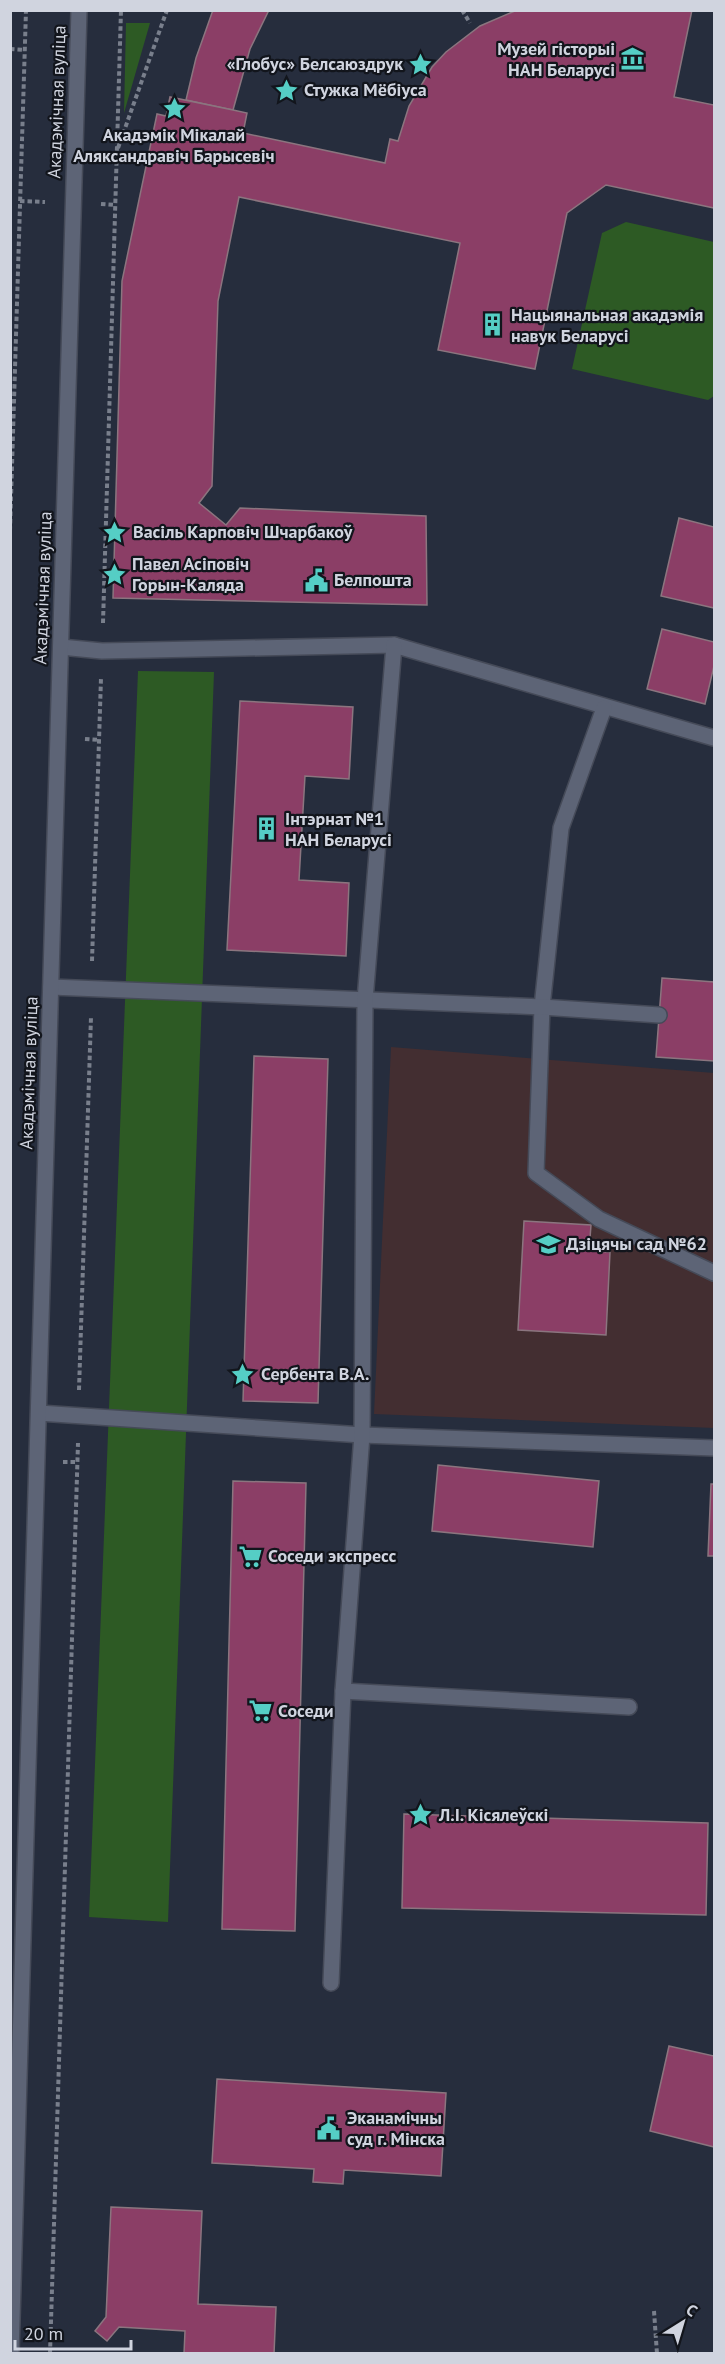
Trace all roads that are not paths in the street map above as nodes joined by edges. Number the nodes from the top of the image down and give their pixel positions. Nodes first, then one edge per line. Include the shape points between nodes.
1 (79, 10) edge
2 (394, 645) junction
3 (61, 647) junction
4 (604, 708) junction
5 (714, 738) edge
6 (51, 987) junction
7 (365, 1000) junction
8 (542, 1007) junction
9 (659, 1015) dead end
10 (714, 1273) edge
11 (39, 1413) junction
12 (362, 1435) junction
13 (714, 1448) edge
14 (343, 1691) junction
15 (629, 1707) dead end
16 (331, 1983) dead end
17 (11, 2354) edge

1 - 3 street, Акадэмічная вуліца
2 - 3 street via 102,651
2 - 4 street
2 - 7 street
3 - 6 street, Акадэмічная вуліца
4 - 5 street
4 - 8 street via 561,828
6 - 7 street
6 - 11 street, Акадэмічная вуліца
7 - 8 street
7 - 12 street
8 - 9 street
8 - 10 street via 536,1173 599,1219
11 - 12 street
11 - 17 street, Акадэмічная вуліца
12 - 13 street
12 - 14 street
14 - 15 street
14 - 16 street

